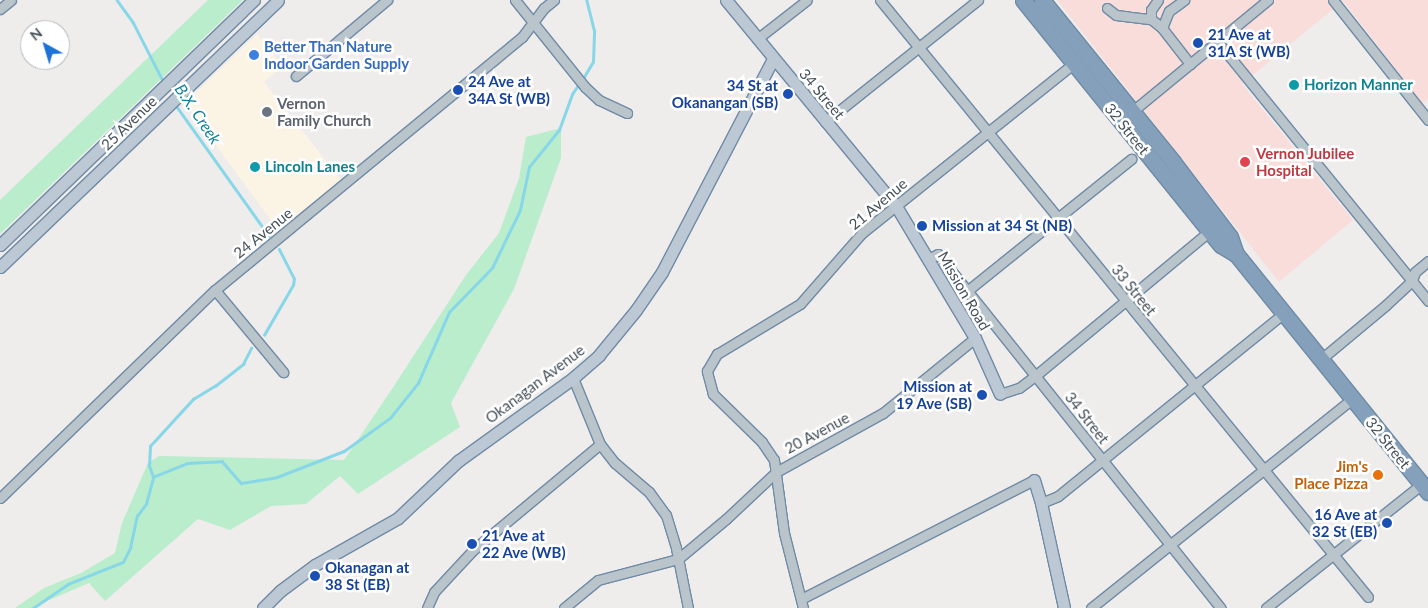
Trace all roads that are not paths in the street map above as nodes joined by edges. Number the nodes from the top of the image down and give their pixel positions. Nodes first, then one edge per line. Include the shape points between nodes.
1 (11, 0) edge
2 (254, 0) edge
3 (278, 0) edge
4 (388, 0) edge
5 (515, 0) edge
6 (554, 0) edge
7 (726, 0) edge
8 (807, 0) edge
9 (880, 0) edge
10 (978, 0) edge
11 (1023, 0) edge
12 (1042, 0) edge
13 (1158, 0) edge
14 (1184, 0) edge
15 (1268, 0) edge
16 (1333, 0) edge
17 (1108, 8) dead end
18 (0, 9) edge
19 (1151, 19) junction
20 (534, 23) junction
21 (1162, 28) junction
22 (758, 39) junction
23 (1217, 42) junction
24 (918, 48) junction
25 (773, 58) junction
26 (1074, 62) junction
27 (1190, 64) junction
28 (296, 76) dead end
29 (627, 113) dead end
30 (1126, 116) junction
31 (1428, 120) edge
32 (825, 122) junction
33 (987, 131) junction
34 (1131, 159) dead end
35 (896, 206) junction
36 (1057, 217) junction
37 (1214, 227) junction
38 (0, 244) edge
39 (928, 258) junction
40 (1428, 261) edge
41 (0, 267) edge
42 (1412, 281) junction
43 (215, 290) junction
44 (967, 290) junction
45 (1125, 300) junction
46 (1428, 301) edge
47 (1283, 314) junction
48 (975, 338) junction
49 (1320, 360) junction
50 (283, 372) dead end
51 (1035, 376) junction
52 (574, 378) junction
53 (1194, 385) junction
54 (1000, 394) joint
55 (1352, 399) junction
56 (600, 444) junction
57 (1102, 461) junction
58 (1264, 470) junction
59 (776, 472) junction
60 (1034, 480) joint
61 (1425, 488) edge
62 (0, 498) edge
63 (1041, 503) junction
64 (1170, 544) junction
65 (1333, 554) junction
66 (678, 559) junction
67 (1368, 598) dead end
68 (802, 603) edge
69 (263, 608) edge
70 (427, 608) edge
71 (564, 608) edge
72 (688, 608) edge
73 (1064, 608) edge
74 (1091, 608) edge
75 (1221, 608) edge
76 (1266, 608) edge

1 - 18 street
2 - 38 street, 25 Avenue
3 - 41 street, 25 Avenue
4 - 28 street
5 - 20 street
6 - 20 street, 24 Avenue
7 - 22 street, 34 Street
8 - 22 street
9 - 24 street, 33 Street
10 - 24 street
11 - 26 highway, 32 Street
12 - 30 highway, 32 Street
13 - 19 street via 1151,10
14 - 21 street via 1169,11
15 - 23 street
16 - 31 street
17 - 19 street via 1116,15
19 - 21 street
20 - 29 street via 585,87 599,100
20 - 43 street, 24 Avenue via 522,37
21 - 27 street
22 - 25 street, 34 Street
23 - 27 street
23 - 42 street
24 - 32 street
24 - 33 street, 33 Street
25 - 32 street, 34 Street
25 - 52 street, Okanagan Avenue via 658,279 598,355
26 - 30 highway, 32 Street
26 - 33 street, 21 Avenue
27 - 30 street
30 - 37 highway, 32 Street
32 - 35 street, 34 Street
33 - 35 street, 21 Avenue
33 - 36 street, 33 Street
34 - 36 street
35 - 39 street, Mission Road
35 - 59 street, 21 Avenue via 862,233 800,304 717,354 707,371 713,394 762,442 774,460
36 - 44 street
36 - 45 street, 33 Street
37 - 45 street
37 - 47 highway, 32 Street via 1221,245 1236,254
39 - 44 street, 34 Street via 938,254
39 - 48 street, Mission Road
40 - 42 street via 1415,272
42 - 46 street
42 - 49 street
43 - 50 street
43 - 62 street, 24 Avenue
44 - 51 street, 34 Street
45 - 51 street
45 - 53 street, 33 Street
47 - 49 highway, 32 Street
47 - 53 street
48 - 54 street, Mission Road
48 - 59 street, 20 Avenue via 883,413
49 - 55 highway, 32 Street
51 - 54 street via 1019,388
51 - 57 street, 34 Street
52 - 56 street
52 - 69 street, Okanagan Avenue via 458,460 398,518 315,565
53 - 57 street
53 - 58 street, 33 Street
55 - 58 street
55 - 61 highway, 32 Street
56 - 66 street via 615,463 649,492 666,515
56 - 70 street via 473,550 434,592
57 - 63 street via 1058,496
57 - 64 street, 34 Street
58 - 64 street
58 - 65 street, 33 Street
59 - 66 street, 20 Avenue
59 - 68 street via 784,533
60 - 63 street
60 - 68 street
61 - 65 street
63 - 73 street
64 - 74 street
64 - 75 street, 34 Street
65 - 67 street, 33 Street
65 - 76 street
66 - 71 street via 598,580
66 - 72 street

